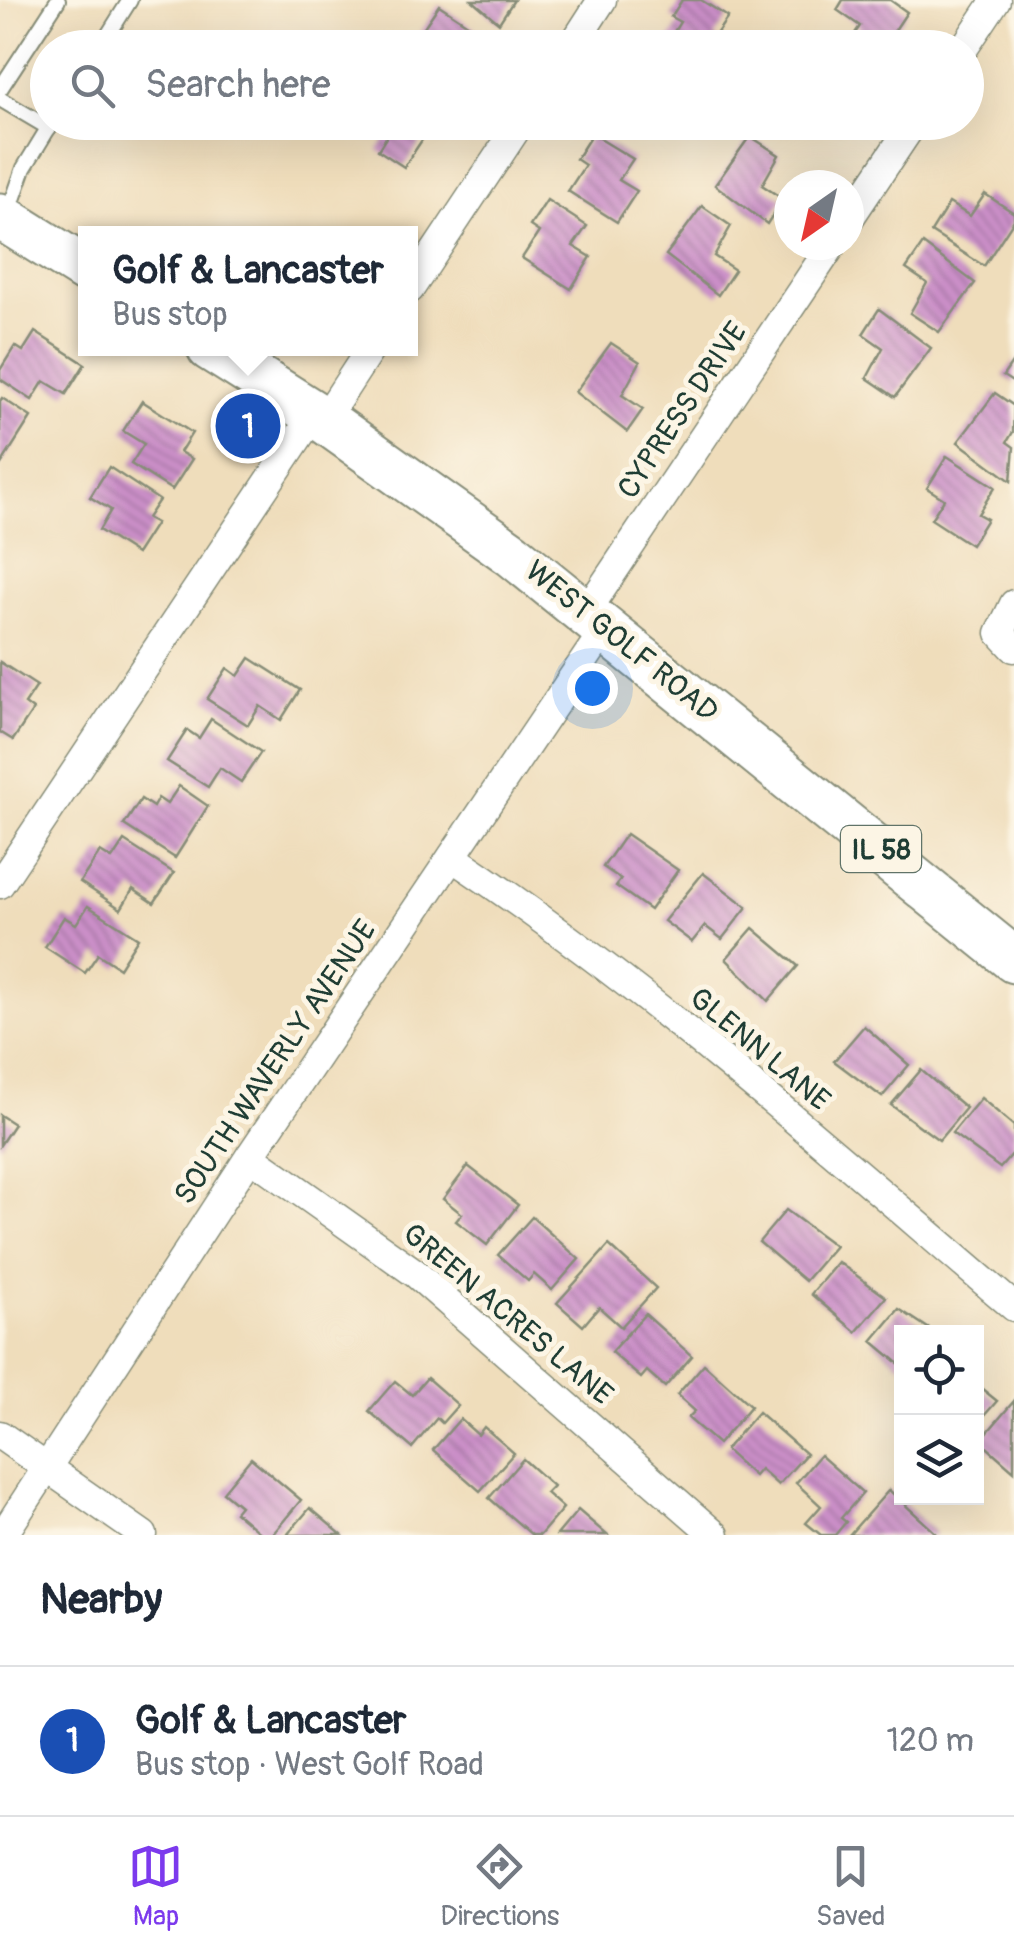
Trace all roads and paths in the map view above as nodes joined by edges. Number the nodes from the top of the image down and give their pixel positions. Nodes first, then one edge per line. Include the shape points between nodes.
1 (58, 0) edge
2 (130, 0) edge
3 (602, 0) edge
4 (996, 0) edge
5 (38, 30) edge
6 (111, 30) edge
7 (582, 30) edge
8 (976, 30) edge
9 (30, 43) edge
10 (0, 89) edge
11 (0, 99) edge
12 (30, 115) edge
13 (41, 140) edge
14 (509, 140) edge
15 (902, 140) edge
16 (864, 197) edge
17 (2, 222) edge
18 (823, 260) edge
19 (78, 265) edge
20 (418, 277) edge
21 (223, 356) edge
22 (365, 356) edge
23 (319, 417) junction
24 (1014, 604) edge
25 (596, 620) junction
26 (1007, 640) edge
27 (452, 857) junction
28 (0, 884) edge
29 (1014, 960) edge
30 (250, 1156) junction
31 (1014, 1307) edge
32 (0, 1435) edge
33 (47, 1468) junction
34 (2, 1535) edge
35 (143, 1535) edge
36 (715, 1535) edge

1 - 5 lane
2 - 6 lane
3 - 7 street
4 - 8 street
9 - 10 lane
11 - 12 lane
13 - 17 lane
14 - 20 street
15 - 16 street
17 - 19 main road
18 - 25 street, CYPRESS DRIVE
21 - 23 main road, WEST GOLF ROAD / IL 58
22 - 23 street
23 - 25 main road, WEST GOLF ROAD / IL 58
23 - 28 street
24 - 26 street
25 - 27 street, SOUTH WAVERLY AVENUE
25 - 29 main road, WEST GOLF ROAD / IL 58
27 - 30 street, SOUTH WAVERLY AVENUE
27 - 31 street, GLENN LANE via 678,1023
30 - 33 street, SOUTH WAVERLY AVENUE
30 - 36 street, GREEN ACRES LANE via 415,1273
32 - 33 street
33 - 34 street, SOUTH WAVERLY AVENUE
33 - 35 street

